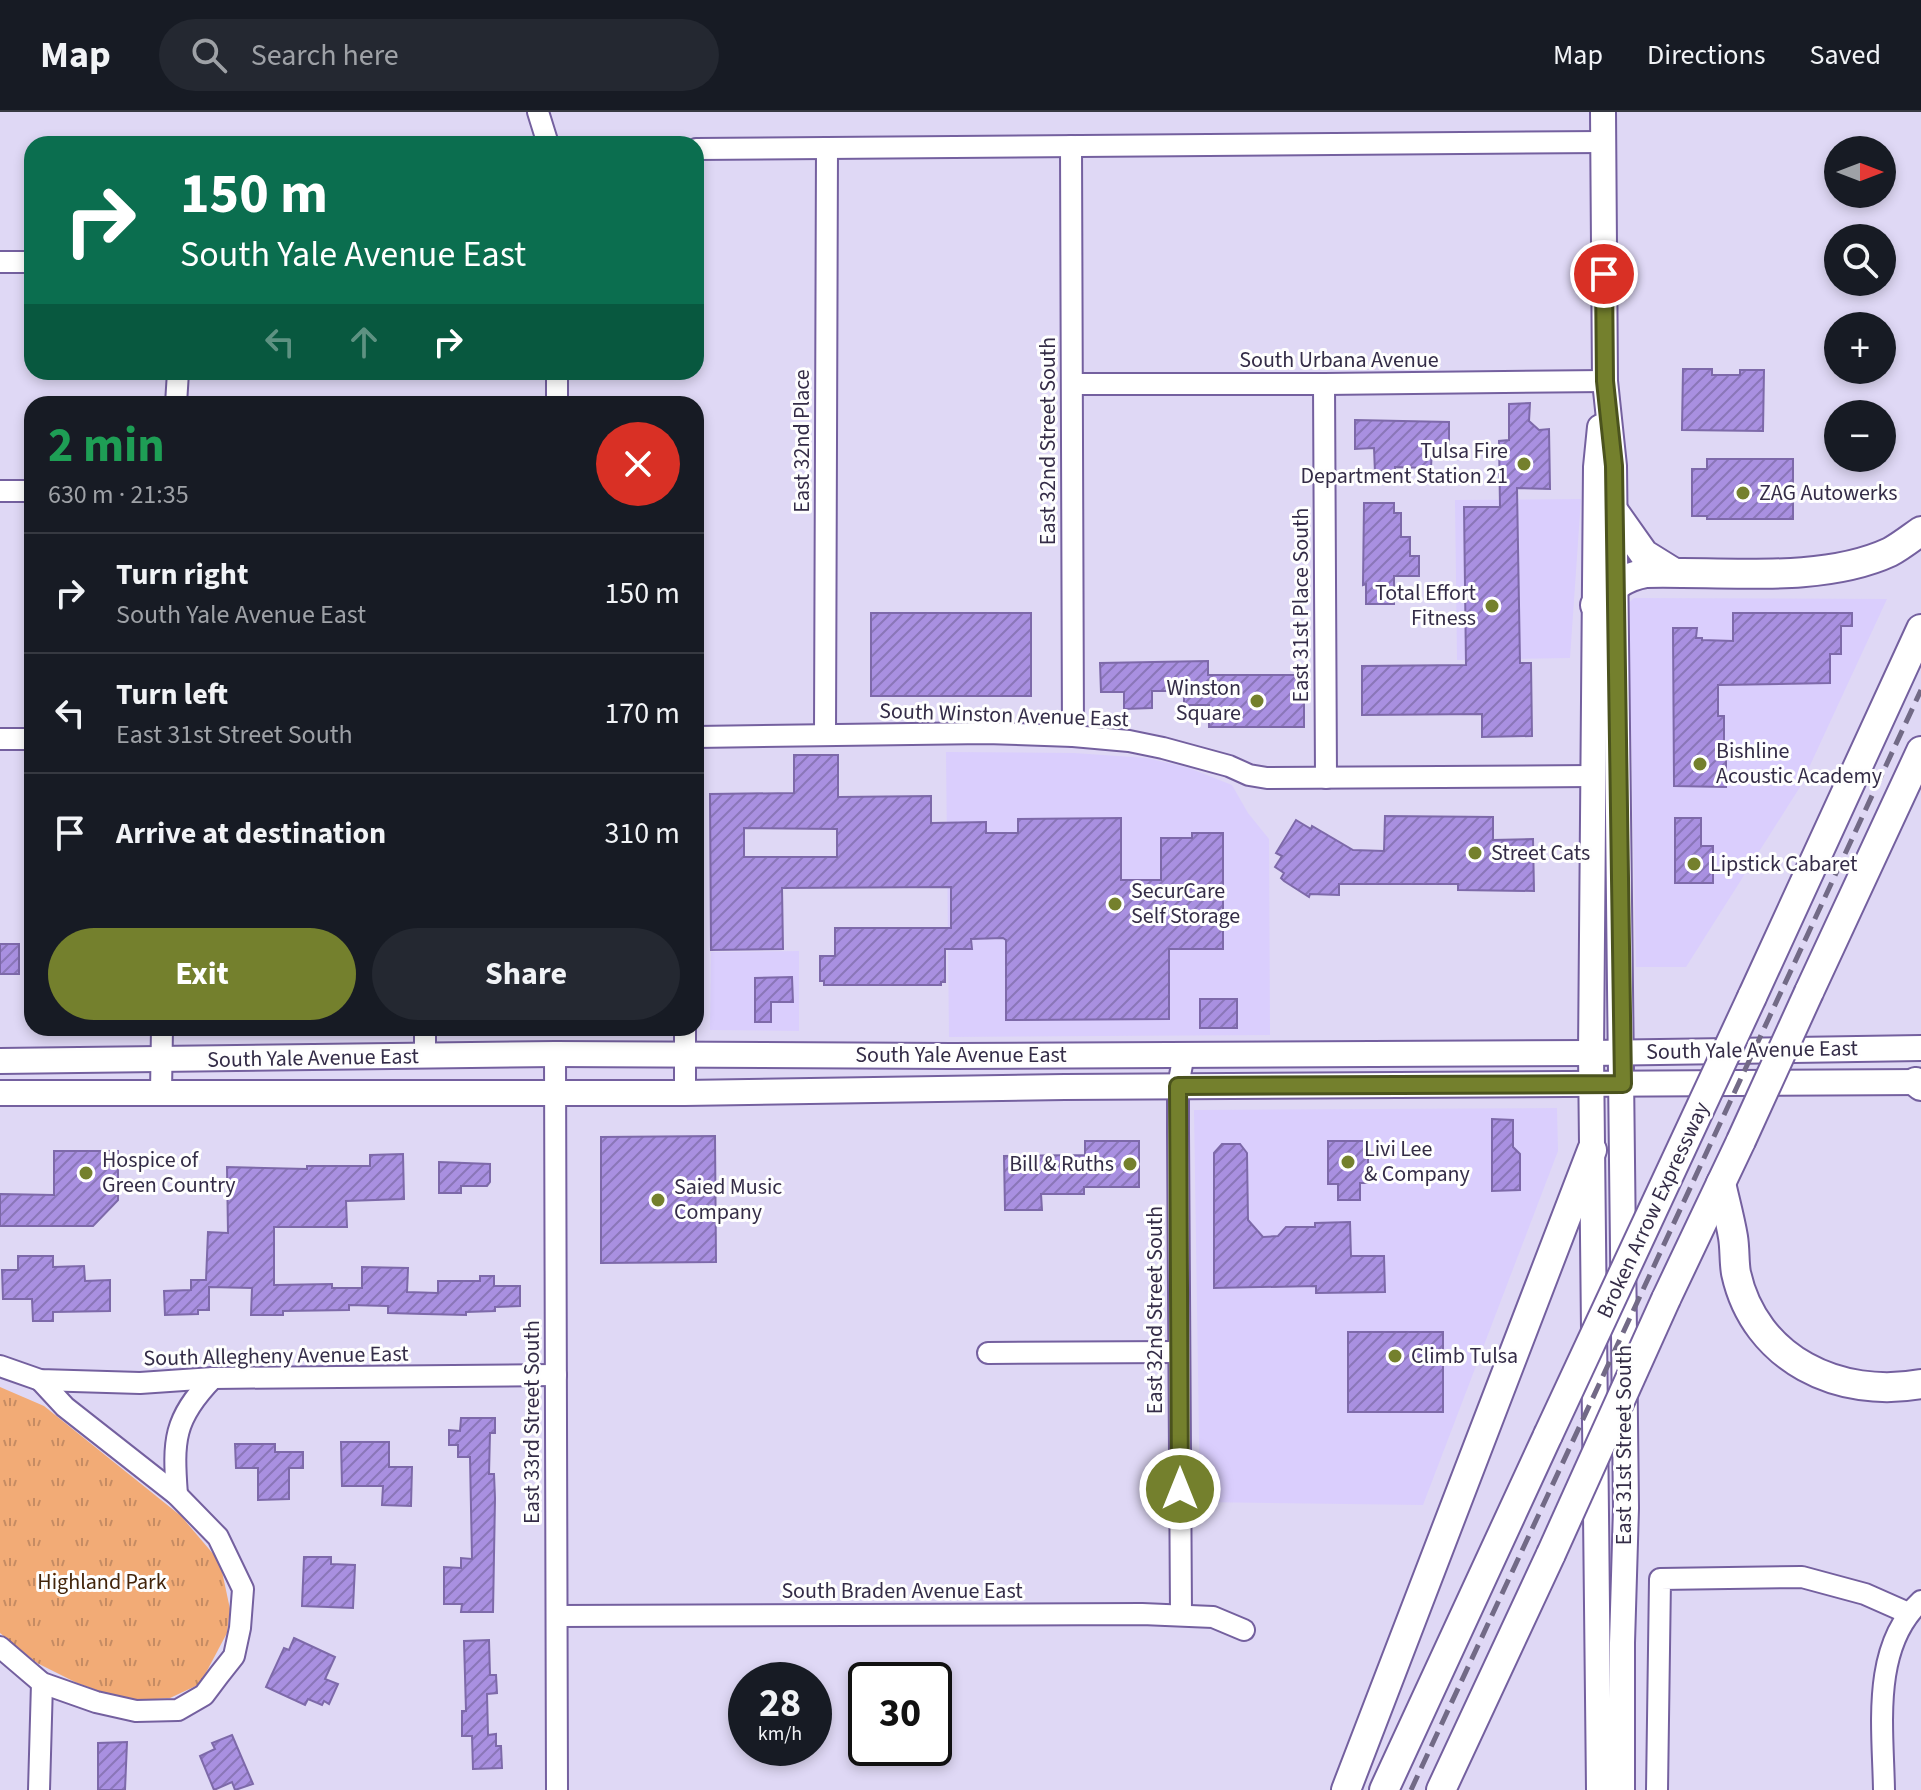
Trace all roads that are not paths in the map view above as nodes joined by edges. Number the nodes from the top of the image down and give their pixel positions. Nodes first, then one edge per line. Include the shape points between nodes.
1 (538, 112) edge
2 (1603, 112) edge
3 (546, 136) edge
4 (1603, 142) junction
5 (1071, 146) junction
6 (827, 148) junction
7 (704, 149) edge
8 (0, 262) edge
9 (24, 262) edge
10 (1605, 381) junction
11 (1072, 384) junction
12 (1324, 384) junction
13 (0, 491) edge
14 (24, 491) edge
15 (1615, 513) junction
16 (1921, 531) edge
17 (1673, 572) junction
18 (1615, 583) junction
19 (1595, 605) junction
20 (1921, 629) edge
21 (825, 735) junction
22 (1073, 736) junction
23 (704, 737) edge
24 (0, 739) edge
25 (24, 739) edge
26 (1921, 751) edge
27 (1593, 776) junction
28 (1326, 778) junction
29 (162, 1036) edge
30 (425, 1036) edge
31 (685, 1036) edge
32 (1921, 1048) edge
33 (1622, 1051) junction
34 (1591, 1053) junction
35 (555, 1054) junction
36 (685, 1054) junction
37 (1184, 1054) junction
38 (425, 1057) junction
39 (0, 1061) edge
40 (162, 1061) junction
41 (1919, 1083) edge
42 (1623, 1084) junction
43 (1592, 1085) junction
44 (1178, 1086) junction
45 (161, 1092) junction
46 (0, 1093) edge
47 (388, 1093) junction
48 (685, 1093) junction
49 (555, 1094) junction
50 (1592, 1150) junction
51 (1721, 1183) junction
52 (1179, 1352) junction
53 (988, 1353) dead end
54 (0, 1366) edge
55 (556, 1375) junction
56 (213, 1378) junction
57 (40, 1380) junction
58 (1921, 1384) edge
59 (177, 1495) junction
60 (1914, 1607) edge
61 (1181, 1615) junction
62 (558, 1616) junction
63 (1244, 1630) dead end
64 (0, 1647) edge
65 (42, 1683) junction
66 (39, 1790) edge
67 (557, 1790) edge
68 (1346, 1790) edge
69 (1384, 1790) edge
70 (1441, 1790) edge
71 (1599, 1790) edge
72 (1622, 1790) edge
73 (1657, 1790) edge
74 (1884, 1790) edge

1 - 3 street
2 - 4 main road, East 31st Street South
4 - 5 street
4 - 10 main road, East 31st Street South
5 - 6 street
5 - 11 street, East 32nd Street South
6 - 7 street
6 - 21 street, East 32nd Place
8 - 9 street
10 - 12 street, South Urbana Avenue
10 - 15 main road, East 31st Street South
10 - 19 main road, East 31st Street South via 1596,467
11 - 12 street, South Urbana Avenue
11 - 22 street, East 32nd Street South
12 - 28 street, East 31st Place South
13 - 14 street
15 - 17 highway via 1644,554
15 - 18 main road, East 31st Street South
16 - 17 highway via 1874,558 1827,570
17 - 18 highway via 1632,575
18 - 19 highway
18 - 33 main road, East 31st Street South
19 - 27 main road, East 31st Street South
20 - 69 highway, Broken Arrow Expressway, bridge
21 - 22 street, South Winston Avenue East
21 - 23 street, South Winston Avenue East
22 - 28 street, South Winston Avenue East via 1163,748 1267,778
24 - 25 street
26 - 51 highway, bridge
27 - 28 street, South Winston Avenue East
27 - 34 main road, East 31st Street South
29 - 40 street
30 - 38 street
31 - 36 street
32 - 33 main road, South Yale Avenue East
33 - 34 main road, South Yale Avenue East
33 - 42 main road, East 31st Street South
34 - 37 main road, South Yale Avenue East
34 - 43 main road, East 31st Street South
35 - 36 main road, South Yale Avenue East
35 - 38 main road, South Yale Avenue East
35 - 49 street, East 33rd Street South
36 - 37 main road, South Yale Avenue East
36 - 48 street
37 - 44 street, East 32nd Street South
38 - 40 main road, South Yale Avenue East
38 - 47 main road
39 - 40 main road, South Yale Avenue East
40 - 45 street
41 - 42 main road, South Yale Avenue East
42 - 43 main road, South Yale Avenue East
42 - 72 main road, East 31st Street South
43 - 44 main road, South Yale Avenue East
43 - 50 main road, East 31st Street South
44 - 48 main road, South Yale Avenue East
44 - 52 street, East 32nd Street South
45 - 46 main road, South Yale Avenue East
45 - 47 main road, South Yale Avenue East
47 - 49 main road, South Yale Avenue East
48 - 49 main road, South Yale Avenue East
49 - 55 street, East 33rd Street South
50 - 68 highway
50 - 71 main road, East 31st Street South
51 - 58 highway via 1736,1273 1757,1321 1773,1341 1793,1359 1835,1381 1879,1389
51 - 70 highway, bridge
52 - 53 street
52 - 61 street, East 32nd Street South
54 - 57 street, South Allegheny Avenue East
55 - 56 street, South Allegheny Avenue East
55 - 62 street, East 33rd Street South
56 - 57 street, South Allegheny Avenue East via 140,1383
56 - 59 street via 183,1413 175,1458
57 - 59 street via 65,1407
59 - 65 street via 218,1537 243,1589 234,1656 204,1695 178,1710 136,1711
60 - 73 street via 1802,1577 1660,1579
60 - 74 street via 1891,1649 1884,1677
61 - 62 street, South Braden Avenue East
61 - 63 street, South Braden Avenue East via 1213,1617
62 - 67 street, East 33rd Street South
64 - 65 street
65 - 66 street

